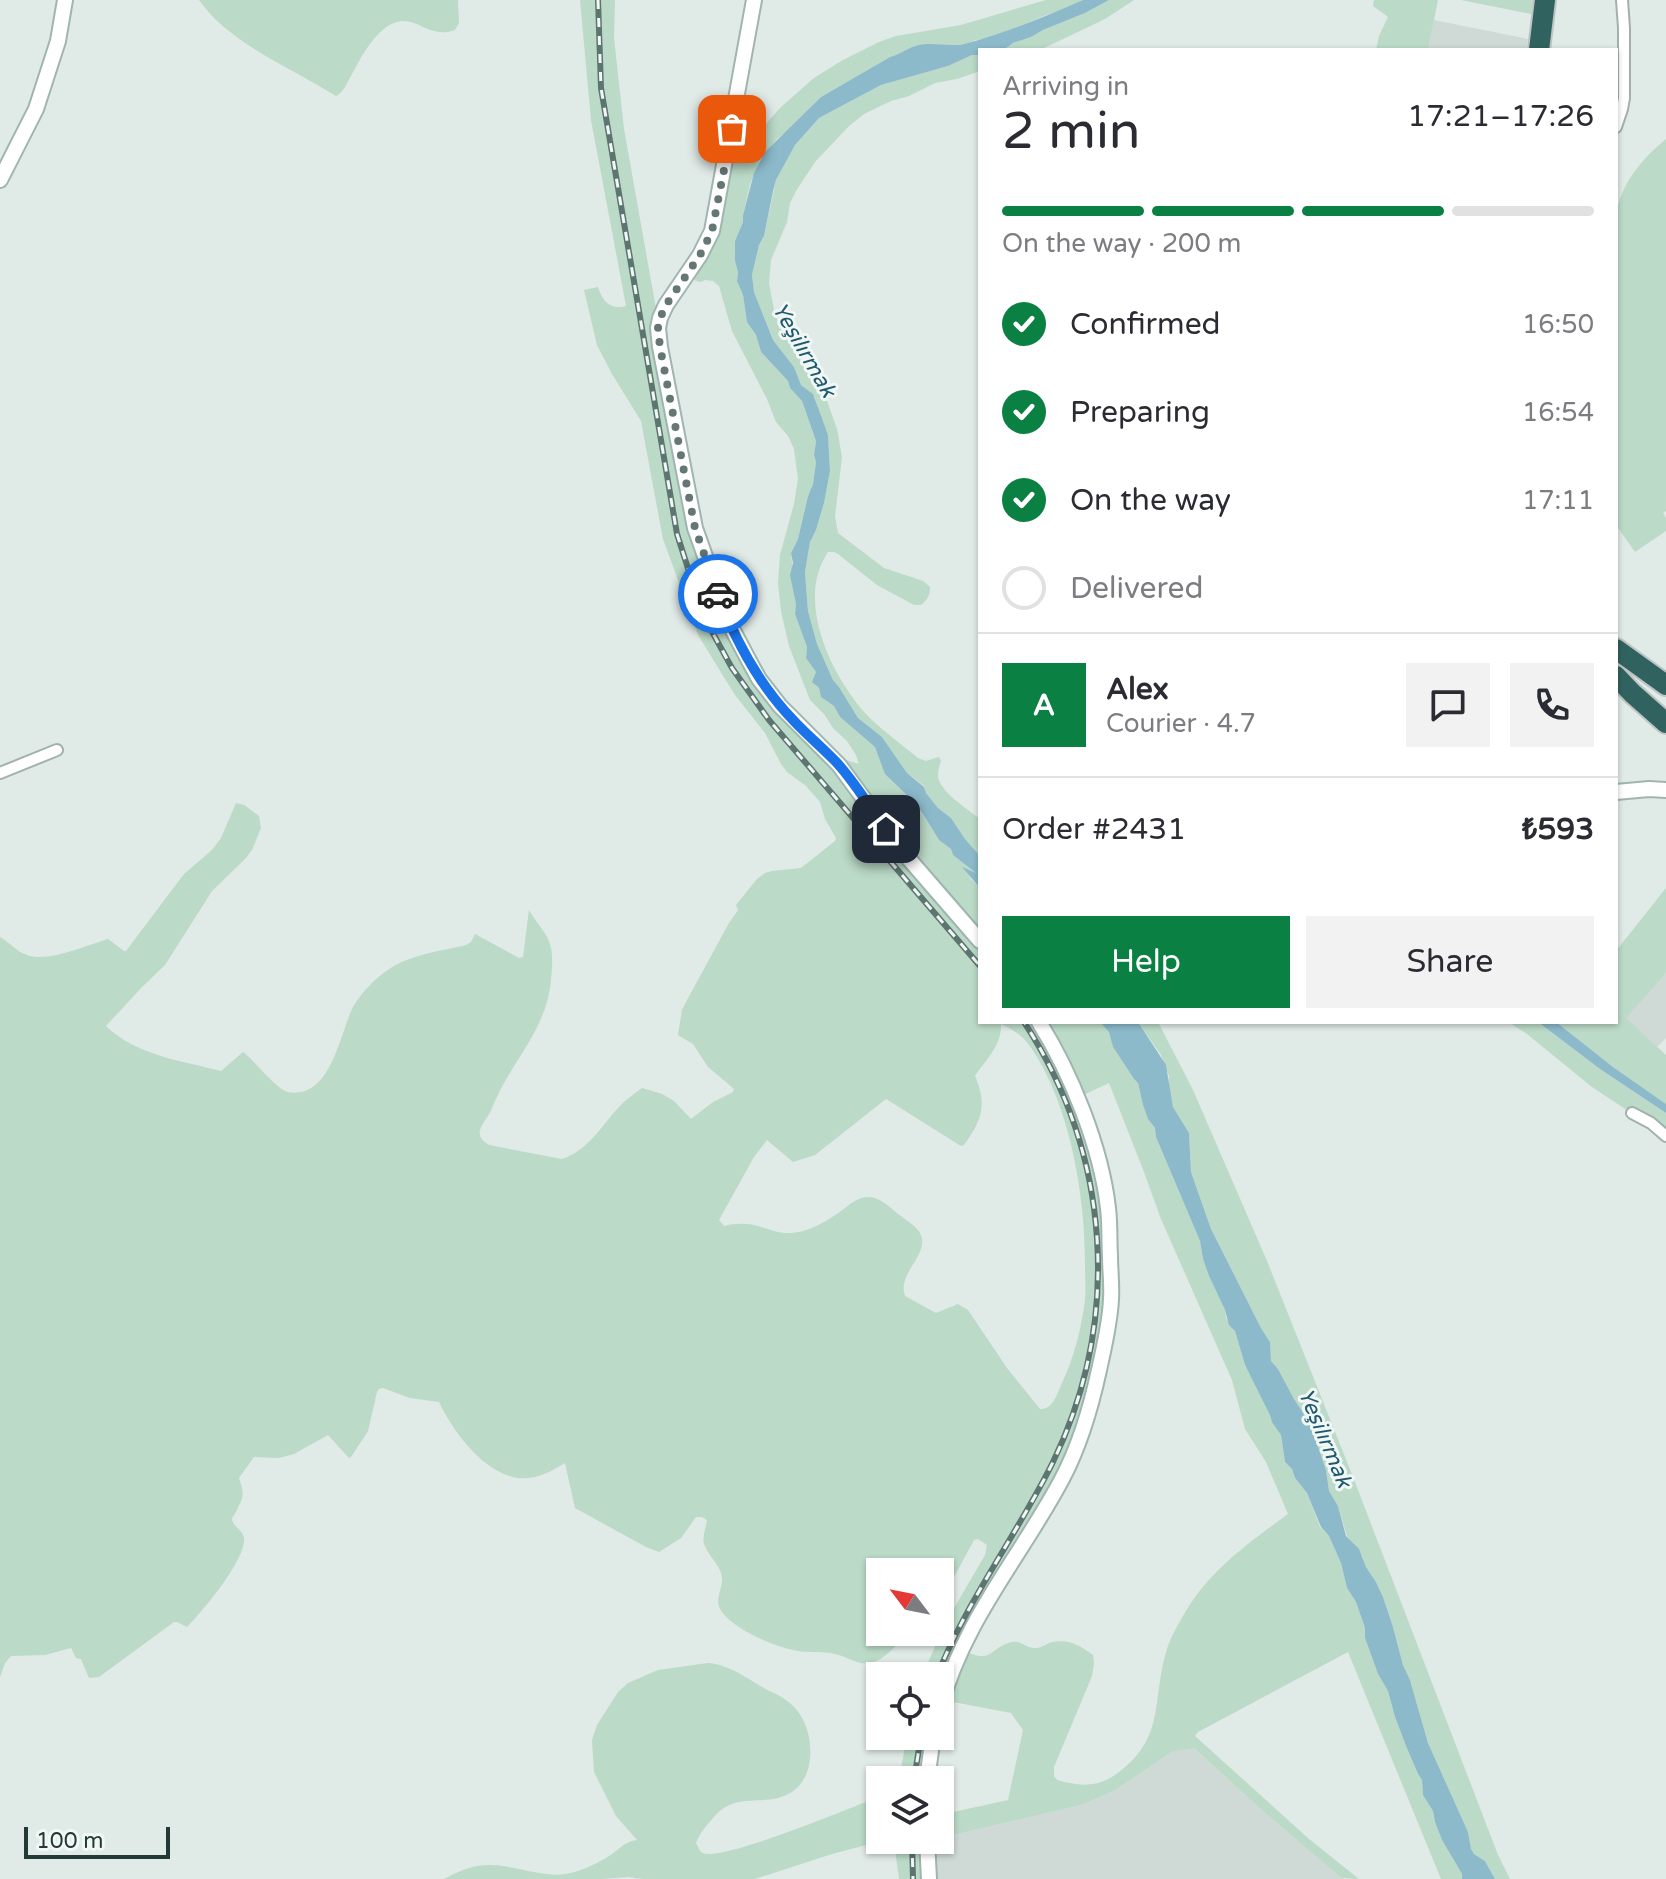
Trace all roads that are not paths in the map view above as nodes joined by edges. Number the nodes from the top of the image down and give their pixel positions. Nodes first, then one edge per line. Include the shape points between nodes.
1 (65, 0) edge
2 (754, 0) edge
3 (1533, 0) edge
4 (1545, 0) edge
5 (1622, 0) edge
6 (1526, 48) edge
7 (1539, 48) edge
8 (1618, 121) edge
9 (0, 180) edge
10 (1618, 650) edge
11 (1618, 678) edge
12 (1666, 685) edge
13 (1666, 723) edge
14 (57, 750) dead end
15 (0, 773) edge
16 (1666, 790) edge
17 (1618, 792) edge
18 (978, 939) edge
19 (1040, 1024) edge
20 (1632, 1113) dead end
21 (1666, 1136) edge
22 (954, 1666) edge
23 (928, 1854) edge
24 (929, 1879) edge

1 - 9 street via 36,109
2 - 18 street via 712,231 666,305 658,328 695,528 728,621 759,679 845,771 902,851
3 - 6 highway
4 - 7 highway
5 - 8 street via 1624,98
10 - 12 highway
11 - 13 highway
14 - 15 street
16 - 17 street
19 - 22 street via 1068,1074 1099,1165 1108,1207 1108,1325 1096,1387 1072,1457 984,1604
20 - 21 street
23 - 24 street

